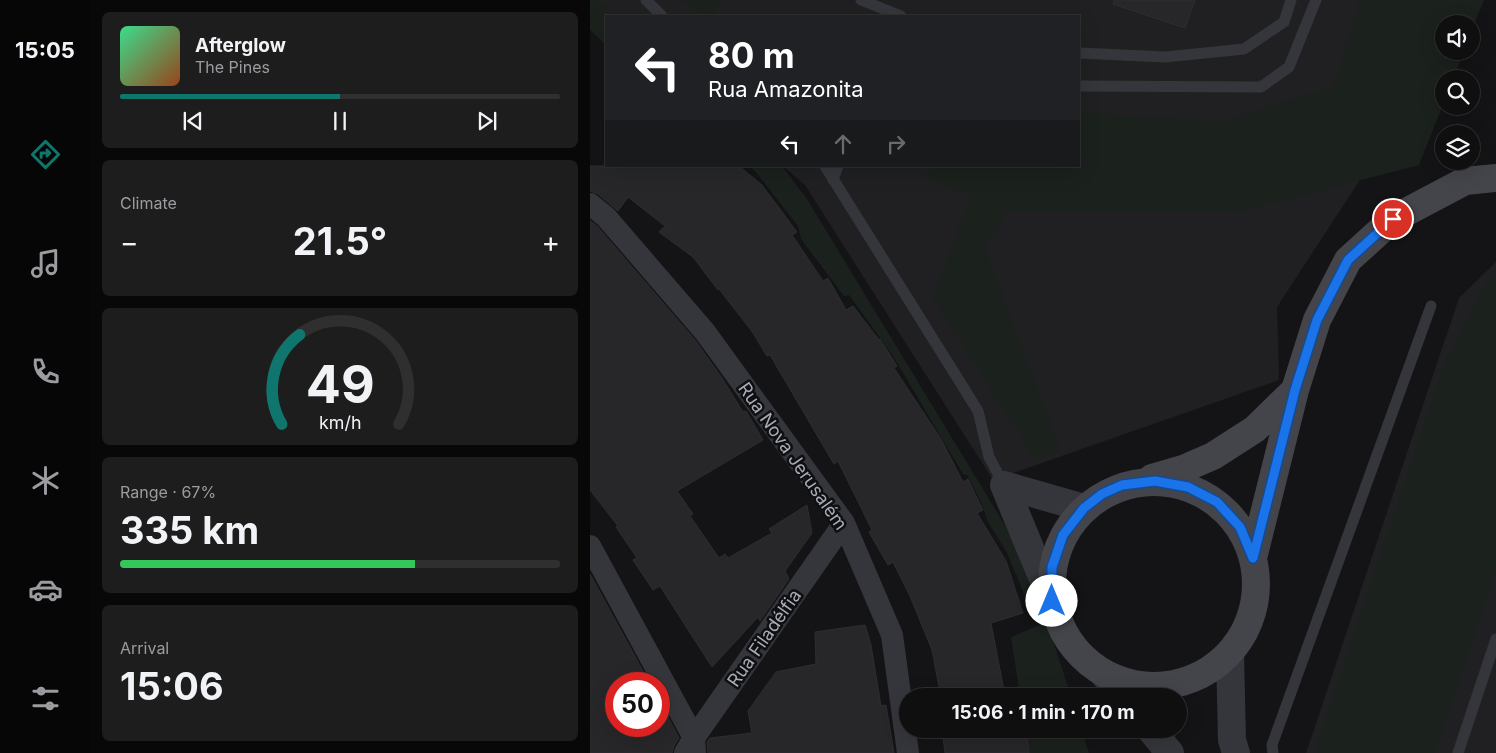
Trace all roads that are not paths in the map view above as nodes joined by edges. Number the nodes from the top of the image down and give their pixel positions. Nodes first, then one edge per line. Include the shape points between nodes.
1 (646, 0) edge
2 (860, 0) edge
3 (1291, 0) edge
4 (1316, 0) edge
5 (661, 15) edge
6 (898, 15) edge
7 (1080, 53) edge
8 (1080, 86) edge
9 (826, 167) edge
10 (838, 167) edge
11 (1496, 178) edge
12 (833, 180) junction
13 (590, 204) edge
14 (1431, 306) dead end
15 (1295, 390) junction
16 (1122, 485) junction
17 (1004, 486) junction
18 (1084, 508) junction
19 (844, 524) junction
20 (590, 546) edge
21 (1253, 558) junction
22 (1052, 601) junction
23 (1496, 639) edge
24 (1230, 654) junction
25 (1103, 673) junction
26 (1115, 688) edge
27 (1158, 738) edge
28 (692, 748) edge
29 (908, 753) edge
30 (1170, 753) edge
31 (1236, 753) edge
32 (1273, 753) edge
33 (1458, 753) edge

1 - 5 lane
2 - 6 lane
3 - 7 lane via 1284,22 1244,49 1165,57
4 - 8 lane via 1289,67 1261,87
9 - 12 lane
10 - 12 lane
11 - 15 main road via 1465,181 1393,219 1348,260 1317,320
12 - 17 lane via 978,411 989,457
13 - 19 street, Rua Nova Jerusalém via 606,217 705,332
14 - 32 lane via 1272,745
15 - 16 main road via 1255,429 1213,456 1183,469
15 - 21 main road
16 - 18 main road via 1102,494
16 - 21 main road via 1155,481 1188,487 1217,502 1240,527
17 - 18 street
17 - 22 street
18 - 22 main road via 1063,535 1052,567
19 - 28 street, Rua Filadélfia
19 - 29 street, Rua Nova Jerusalém via 892,634
20 - 28 street
21 - 24 main road via 1257,592 1248,625
22 - 25 main road via 1062,629 1079,654
23 - 33 lane
24 - 25 main road via 1202,675 1170,686 1135,685
24 - 31 street via 1232,740
25 - 26 street
27 - 30 street

